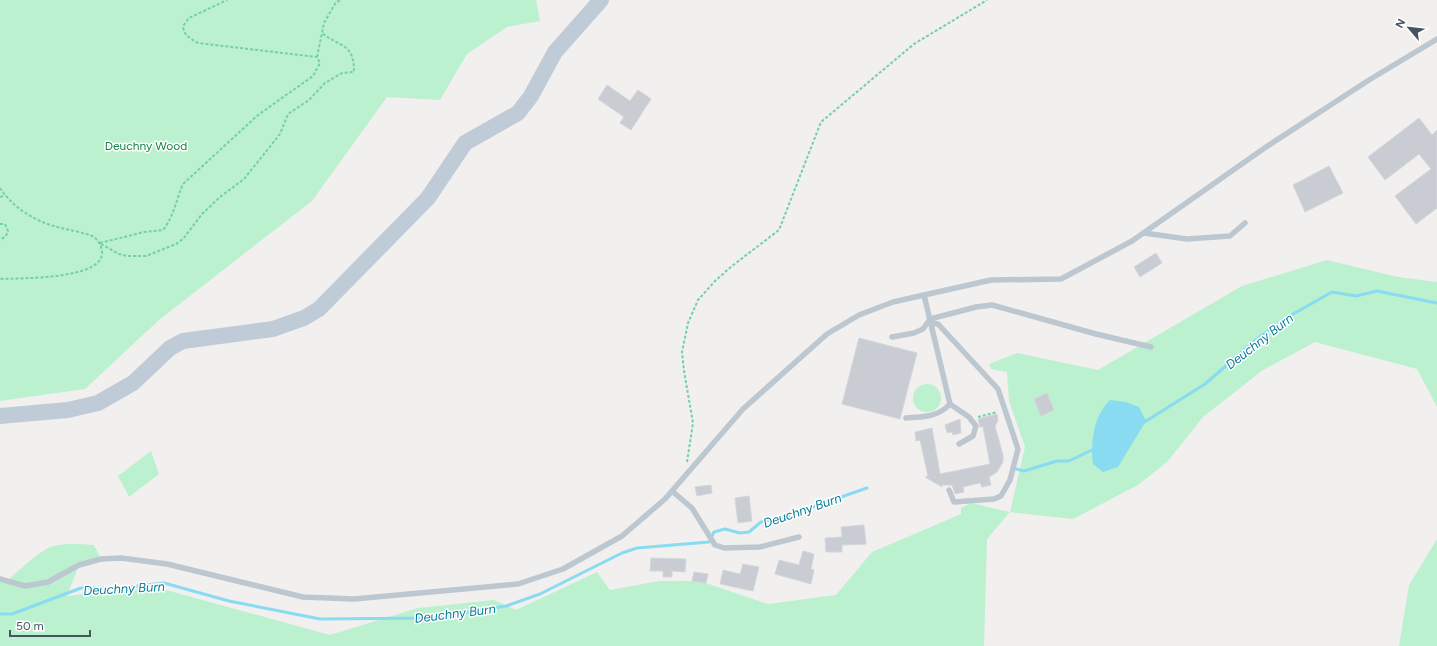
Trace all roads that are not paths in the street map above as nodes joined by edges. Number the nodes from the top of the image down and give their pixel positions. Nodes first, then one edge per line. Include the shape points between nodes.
1 (600, 0) edge
2 (1437, 38) edge
3 (1245, 223) dead end
4 (1144, 233) junction
5 (924, 295) junction
6 (931, 321) junction
7 (892, 337) dead end
8 (1151, 347) dead end
9 (950, 404) junction
10 (0, 416) edge
11 (906, 418) dead end
12 (959, 444) dead end
13 (672, 490) junction
14 (949, 490) dead end
15 (798, 537) dead end
16 (0, 579) edge

1 - 10 street via 555,52 531,96 518,113 465,143 428,198 319,309 304,318 273,329 183,341 170,348 133,383 98,403 68,410
2 - 4 lane via 1266,147
3 - 4 lane via 1230,236 1187,239
4 - 5 lane via 1061,279 991,280
5 - 6 lane
5 - 13 lane via 893,302 859,315 827,334 743,409
6 - 7 lane via 914,333
6 - 8 lane via 976,307 992,305
6 - 9 lane
6 - 14 lane via 938,324 998,389 1018,449 1010,480 1001,496 994,499 954,502
9 - 11 lane via 934,416
9 - 12 lane via 970,417 976,426 973,436
13 - 15 lane via 692,508 715,545 724,548 760,546
13 - 16 lane via 622,536 563,569 518,584 354,599 303,597 167,564 121,558 101,559 79,565 48,582 25,586

